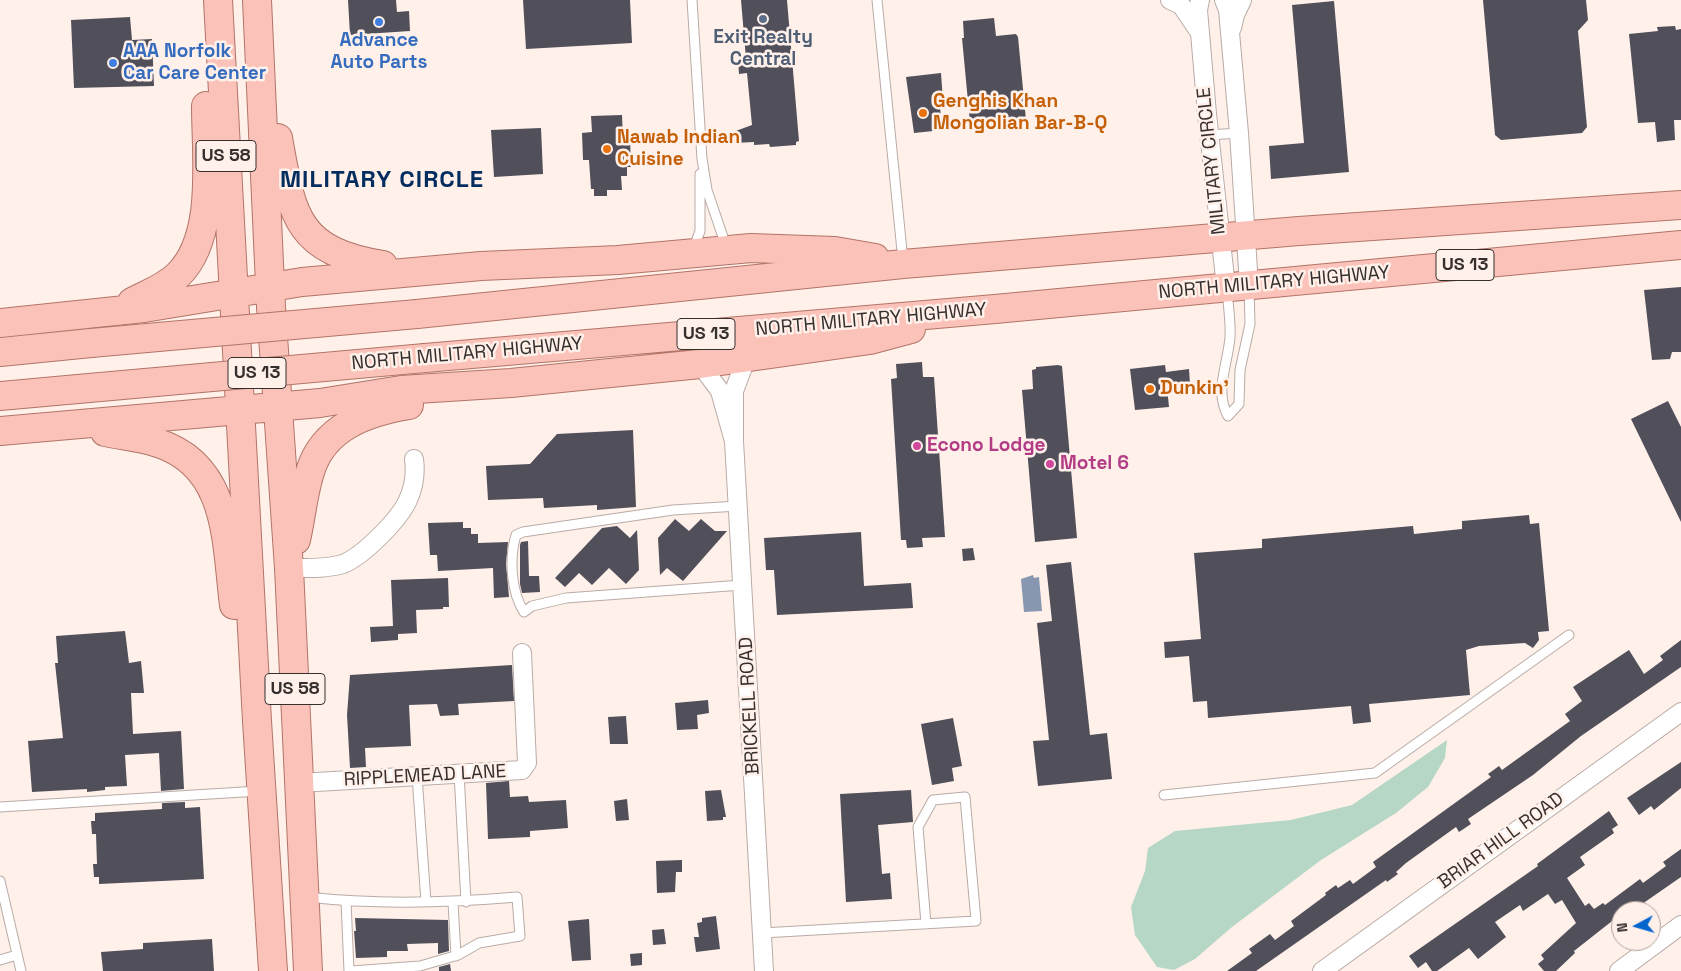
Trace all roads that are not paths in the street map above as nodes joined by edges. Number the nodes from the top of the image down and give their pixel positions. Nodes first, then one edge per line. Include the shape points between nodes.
1 (207, 0) edge
2 (218, 0) edge
3 (257, 0) edge
4 (692, 0) edge
5 (877, 0) edge
6 (1170, 0) edge
7 (1200, 0) edge
8 (1224, 0) edge
9 (1242, 0) edge
10 (1200, 34) junction
11 (1230, 36) junction
12 (259, 40) junction
13 (1240, 133) junction
14 (1209, 136) junction
15 (702, 159) junction
16 (1681, 205) edge
17 (1246, 235) junction
18 (1220, 237) junction
19 (1681, 246) edge
20 (727, 249) junction
21 (692, 253) junction
22 (903, 264) junction
23 (419, 271) junction
24 (270, 286) junction
25 (1238, 286) junction
26 (234, 293) junction
27 (987, 310) junction
28 (89, 315) junction
29 (0, 323) edge
30 (0, 352) edge
31 (746, 359) junction
32 (700, 364) junction
33 (592, 375) junction
34 (0, 396) edge
35 (278, 407) junction
36 (241, 410) junction
37 (72, 426) junction
38 (0, 431) edge
39 (734, 441) junction
40 (414, 459) dead end
41 (738, 506) junction
42 (289, 568) junction
43 (742, 585) junction
44 (1569, 635) dead end
45 (522, 652) dead end
46 (1681, 712) edge
47 (257, 721) junction
48 (459, 774) junction
49 (417, 776) junction
50 (299, 783) junction
51 (262, 791) junction
52 (1164, 795) dead end
53 (0, 807) edge
54 (0, 881) edge
55 (304, 897) junction
56 (346, 900) junction
57 (426, 902) junction
58 (453, 902) junction
59 (466, 902) junction
60 (926, 924) junction
61 (1681, 925) edge
62 (762, 933) junction
63 (17, 955) junction
64 (456, 956) junction
65 (0, 960) edge
66 (21, 971) edge
67 (274, 971) edge
68 (308, 971) edge
69 (350, 971) edge
70 (764, 971) edge
71 (1322, 971) edge
72 (1619, 971) edge

1 - 28 main road via 205,202 204,222 196,250 188,264 162,287 132,302
2 - 26 main road, US 58
3 - 12 main road, US 58
4 - 15 lane
5 - 22 lane
6 - 10 street, MILITARY CIRCLE via 1181,5
7 - 10 street, MILITARY CIRCLE
8 - 11 street, MILITARY CIRCLE
9 - 11 street, MILITARY CIRCLE
10 - 14 street, MILITARY CIRCLE
11 - 13 street, MILITARY CIRCLE
12 - 23 main road via 285,175 295,211 306,231 320,244 354,261
12 - 24 main road, US 58
13 - 14 lane
13 - 17 street, MILITARY CIRCLE
14 - 18 street, MILITARY CIRCLE
15 - 20 lane via 707,190
15 - 21 lane via 700,231
16 - 17 main road, US 13
17 - 18 main road, US 13
17 - 25 street, MILITARY CIRCLE
18 - 22 main road, US 13
18 - 25 street, MILITARY CIRCLE
19 - 25 main road, NORTH MILITARY HIGHWAY / US 13
20 - 21 main road
20 - 22 main road via 835,251
21 - 23 main road via 639,259
22 - 30 main road, US 13, bridge via 417,314
23 - 24 main road
24 - 26 main road
24 - 35 main road, US 58
25 - 25 lane via 1222,379 1222,406 1228,416 1239,404 1240,370 1250,324
25 - 27 main road, NORTH MILITARY HIGHWAY / US 13
26 - 28 main road
26 - 36 main road, US 58
27 - 31 main road via 870,340
27 - 34 main road, NORTH MILITARY HIGHWAY / US 13, bridge
28 - 29 main road
31 - 32 main road
31 - 39 street, BRICKELL ROAD via 734,391
32 - 33 main road
32 - 39 street, BRICKELL ROAD via 720,391
33 - 35 main road via 401,390
33 - 42 main road via 378,410 343,427 329,439 310,470
35 - 36 main road
35 - 42 main road, US 58
36 - 37 main road
36 - 47 main road, US 58
37 - 38 main road
37 - 47 main road via 157,442 174,449 200,469 212,485 224,525 237,632
39 - 41 street, BRICKELL ROAD
40 - 42 street via 414,484 407,502 369,547 356,558 341,564
41 - 43 street, BRICKELL ROAD
41 - 43 lane via 673,510 523,532 516,535 514,543 514,585 517,602 524,612 532,606 566,598
42 - 50 main road, US 58
43 - 62 street, BRICKELL ROAD
44 - 52 lane via 1376,773
45 - 48 street, RIPPLEMEAD LANE via 527,762 522,770
46 - 71 street, BRIAR HILL ROAD
47 - 51 main road, US 58
48 - 49 street, RIPPLEMEAD LANE
48 - 59 lane
49 - 50 street, RIPPLEMEAD LANE
49 - 57 lane
50 - 55 main road, US 58
51 - 53 lane
51 - 67 main road, US 58
54 - 63 lane
55 - 56 lane
55 - 68 main road, US 58
56 - 57 lane
56 - 69 lane
57 - 58 lane
58 - 59 lane
58 - 64 lane
59 - 64 lane via 517,897 520,936 479,943
60 - 60 lane via 976,921 966,797 933,800 918,827
60 - 62 lane
61 - 72 street
62 - 70 street, BRICKELL ROAD
63 - 65 lane
63 - 66 lane
64 - 69 lane via 420,966

